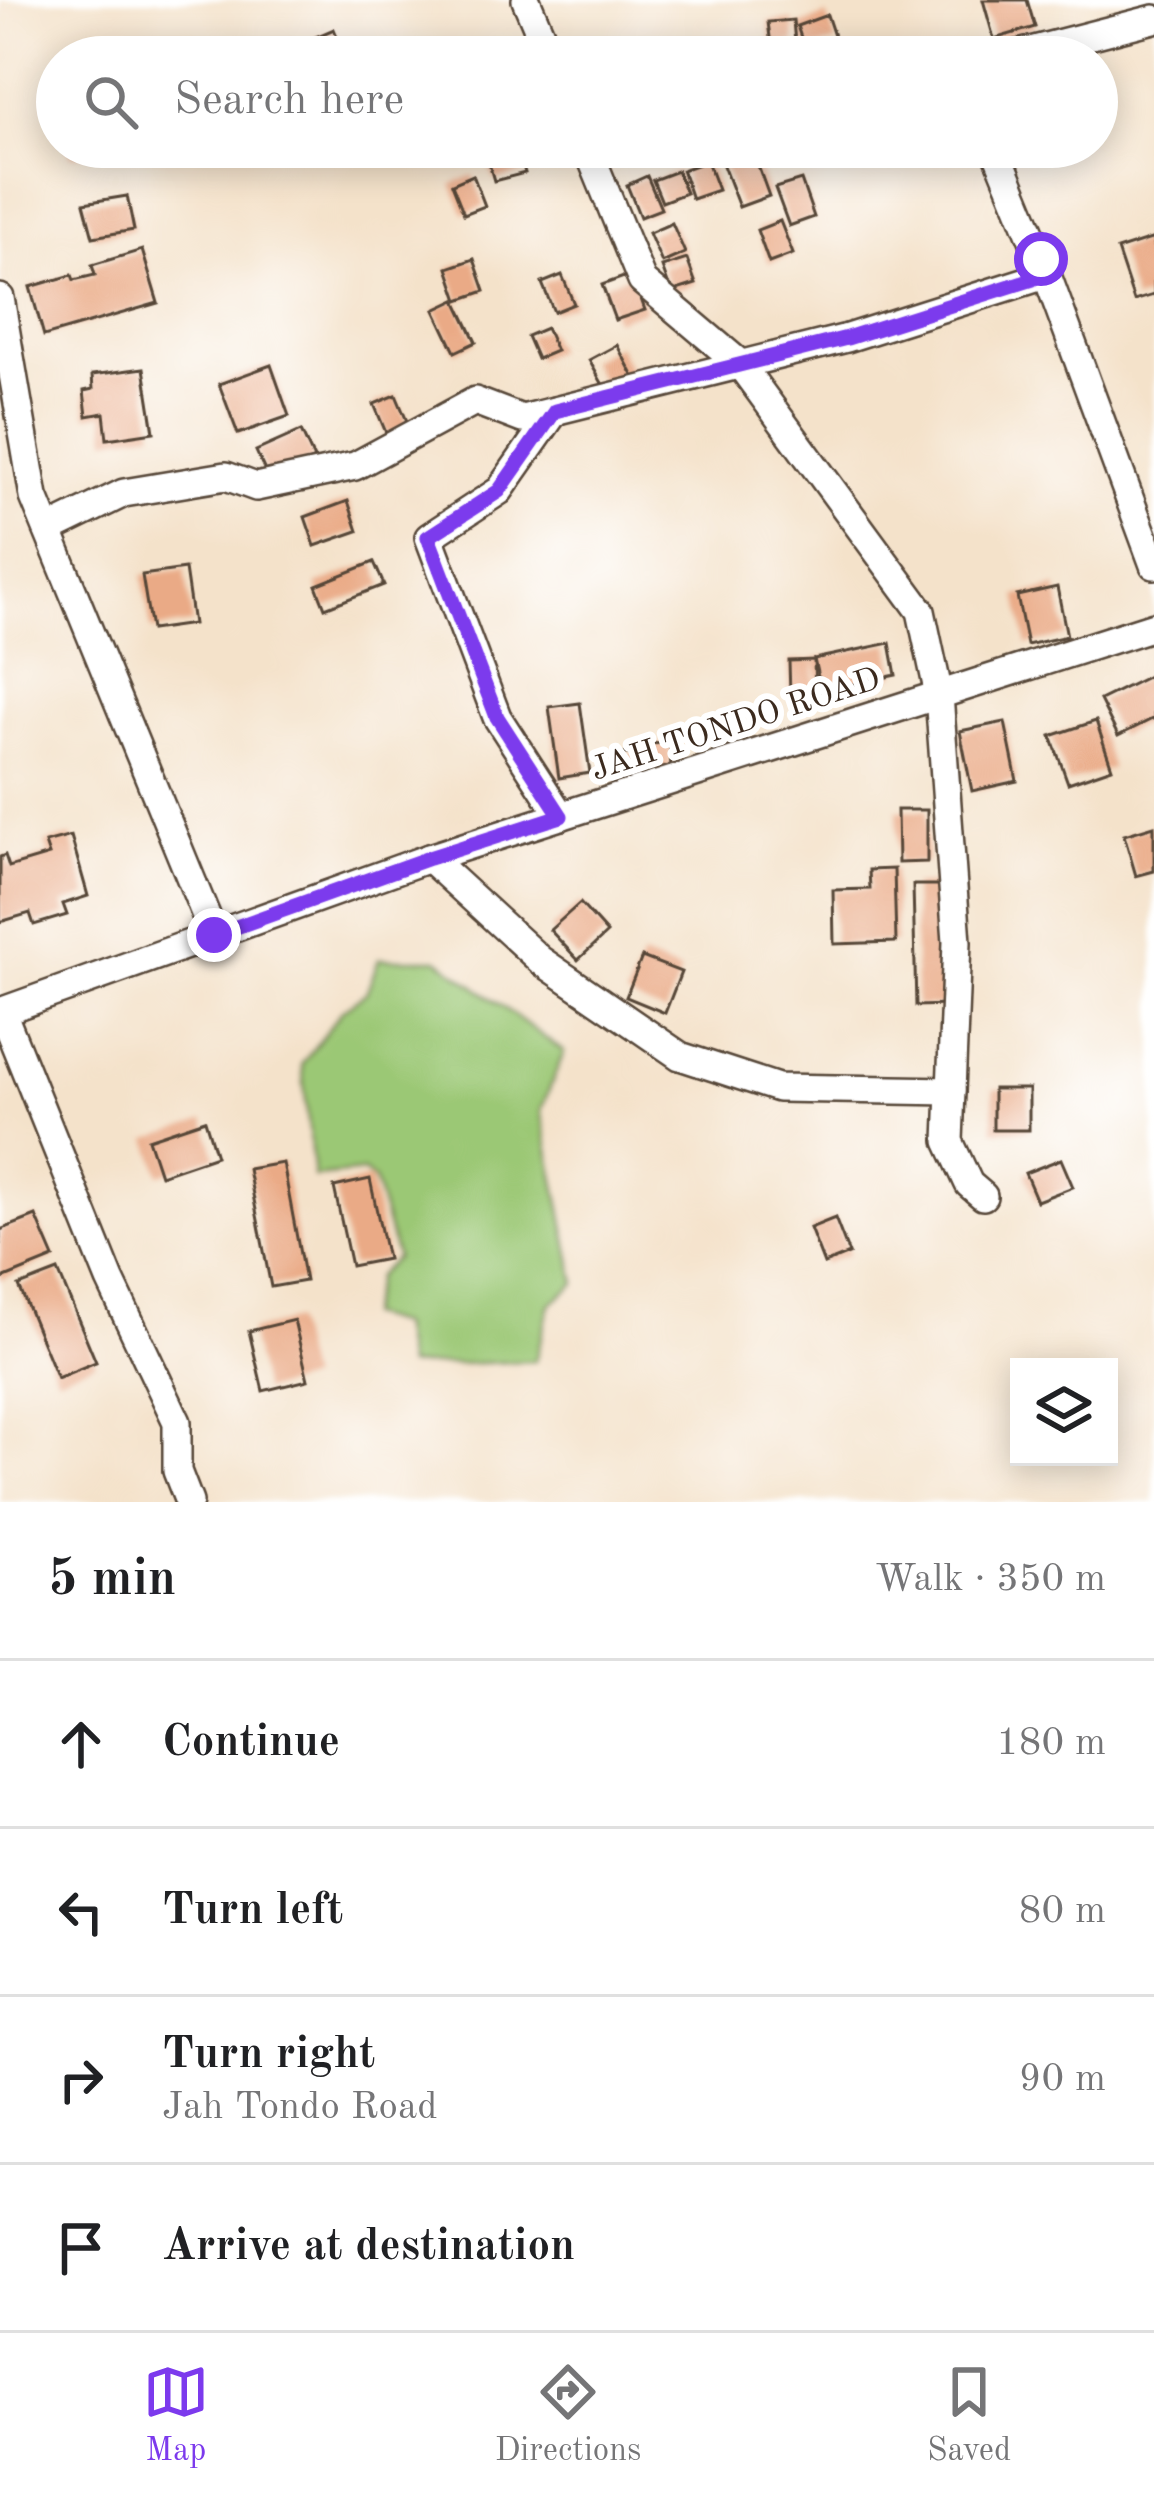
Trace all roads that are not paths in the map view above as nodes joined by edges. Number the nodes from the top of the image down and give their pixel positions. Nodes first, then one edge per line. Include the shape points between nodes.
1 (526, 0) edge
2 (1154, 19) edge
3 (541, 36) edge
4 (1088, 36) edge
5 (596, 168) edge
6 (1003, 168) edge
7 (1041, 259) junction
8 (0, 298) edge
9 (739, 363) junction
10 (555, 411) junction
11 (47, 530) junction
12 (1154, 565) edge
13 (1154, 626) edge
14 (939, 695) junction
15 (561, 816) junction
16 (429, 858) junction
17 (214, 935) junction
18 (1, 1012) edge
19 (951, 1091) junction
20 (983, 1196) dead end
21 (189, 1502) edge

1 - 3 street
2 - 4 street
5 - 9 street via 642,281
6 - 7 street
7 - 9 street via 1033,279
7 - 12 street
8 - 11 street via 34,497
9 - 10 street
9 - 14 street via 921,611
10 - 11 street via 522,419 475,401 355,466 256,487 226,476 124,493
10 - 15 street via 499,491 428,537 497,717
11 - 17 street
13 - 14 street, JAH TONDO ROAD
14 - 15 street, JAH TONDO ROAD
14 - 19 street via 957,942
15 - 16 street, JAH TONDO ROAD
16 - 17 street, JAH TONDO ROAD
16 - 19 street via 540,960 680,1056 778,1088
17 - 18 street, JAH TONDO ROAD
18 - 21 street via 177,1422 177,1472
19 - 20 street via 950,1141

